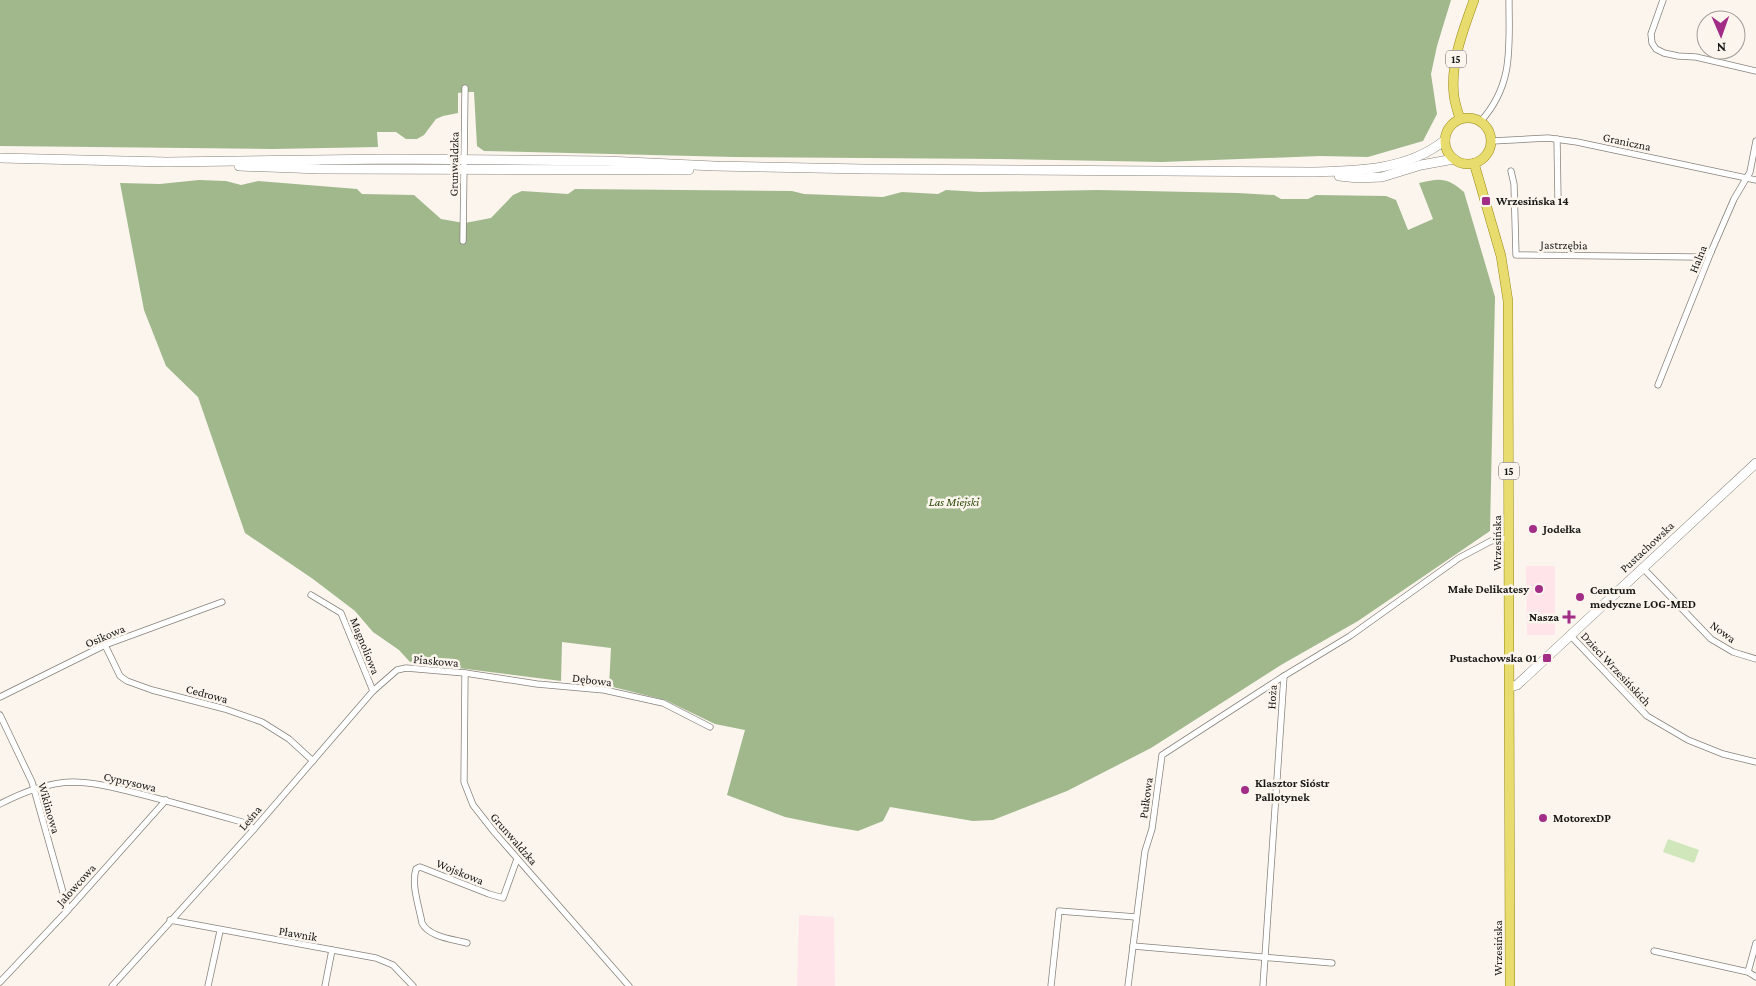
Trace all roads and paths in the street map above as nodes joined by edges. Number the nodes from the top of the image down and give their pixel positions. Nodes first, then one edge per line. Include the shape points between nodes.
1 (1474, 0) edge
2 (1509, 0) edge
3 (1663, 0) edge
4 (1756, 71) edge
5 (465, 88) dead end
6 (1460, 119) junction
7 (1481, 121) junction
8 (1557, 139) junction
9 (1445, 140) junction
10 (1492, 141) junction
11 (1756, 141) edge
12 (0, 158) edge
13 (1454, 159) junction
14 (463, 160) junction
15 (167, 162) junction
16 (1474, 164) junction
17 (749, 167) junction
18 (464, 170) junction
19 (1511, 171) dead end
20 (1309, 172) junction
21 (1746, 178) junction
22 (1756, 180) edge
23 (1558, 200) dead end
24 (463, 241) dead end
25 (1711, 252) junction
26 (1697, 257) junction
27 (1705, 268) junction
28 (1658, 385) dead end
29 (1756, 463) edge
30 (1509, 538) junction
31 (1643, 568) junction
32 (311, 595) dead end
33 (222, 602) dead end
34 (1571, 636) junction
35 (105, 644) junction
36 (1756, 659) edge
37 (406, 668) joint
38 (465, 673) junction
39 (1284, 676) junction
40 (1510, 687) junction
41 (373, 691) junction
42 (0, 697) edge
43 (0, 715) edge
44 (710, 726) dead end
45 (313, 761) junction
46 (1756, 762) edge
47 (34, 788) junction
48 (166, 800) junction
49 (0, 804) edge
50 (254, 829) junction
51 (518, 859) junction
52 (68, 910) junction
53 (1136, 918) junction
54 (170, 920) junction
55 (220, 930) junction
56 (467, 943) dead end
57 (1756, 943) edge
58 (1133, 946) junction
59 (332, 950) junction
60 (1654, 951) dead end
61 (1265, 958) junction
62 (1332, 963) dead end
63 (1748, 972) junction
64 (1756, 977) edge
65 (0, 982) edge
66 (112, 986) edge
67 (208, 986) edge
68 (325, 986) edge
69 (412, 986) edge
70 (629, 986) edge
71 (1051, 986) edge
72 (1128, 986) edge
73 (1263, 986) edge
74 (1510, 986) edge

1 - 6 main road, 15 via 1461,37 1454,72 1454,96
2 - 7 street via 1507,71 1491,110
3 - 4 street via 1651,34 1656,49
5 - 14 street, Grunwaldzka
6 - 7 main road
6 - 9 main road via 1452,124
7 - 10 main road via 1487,126
8 - 10 street, Graniczna
8 - 21 street, Graniczna
8 - 23 street
9 - 13 main road
9 - 20 main road via 1434,149 1387,166
10 - 16 main road via 1487,155
11 - 21 street, Halna
12 - 15 main road
13 - 16 main road
13 - 20 main road via 1382,176 1358,178
14 - 15 main road
14 - 17 main road via 607,161
14 - 18 street, Grunwaldzka
15 - 18 main road via 310,169
16 - 30 main road, Wrzesińska / 15 via 1501,256 1508,301
17 - 18 main road via 654,172
17 - 20 main road
18 - 24 street, Grunwaldzka
19 - 26 street, Jastrzębia via 1516,255
21 - 22 street, Graniczna
21 - 25 street, Halna
25 - 26 street, Jastrzębia
25 - 27 street, Halna
26 - 27 street
27 - 28 street, Halna
29 - 31 main road, Pustachowska
30 - 39 street, Hoża via 1491,541 1459,558 1350,636
30 - 40 main road, Wrzesińska / 15
31 - 34 main road, Pustachowska
31 - 36 street, Nowa via 1711,639 1733,652
32 - 41 street, Magnoliowa via 341,613
33 - 35 street, Osikowa
34 - 40 main road, Pustachowska via 1517,685
34 - 46 street, Dzieci Wrzesińskich via 1647,716 1688,740 1722,754
35 - 42 street, Osikowa
35 - 45 street, Cedrowa via 120,676 127,681 262,722 289,738
37 - 38 street, Piaskowa
37 - 41 street, Leśna via 396,670
38 - 44 street, Dębowa via 604,690 655,701
38 - 51 street, Grunwaldzka via 464,782 467,794
39 - 53 street, Pułkowa via 1162,756
39 - 61 street, Hoża
40 - 74 main road, Wrzesińska / 15
41 - 45 street, Leśna
43 - 47 street, Wiklinowa
45 - 50 street, Leśna
47 - 48 street, Cyprysowa via 72,782 101,784
47 - 49 street, Cyprysowa
47 - 52 street, Wiklinowa
48 - 50 street, Cyprysowa via 242,822
48 - 52 street, Jałowcowa
50 - 54 street, Leśna
51 - 56 street, Wojskowa via 503,898 420,867 416,870 414,882 424,927
51 - 70 street, Grunwaldzka
52 - 65 street, Jałowcowa
53 - 58 street, Pułkowa
53 - 71 street via 1059,911
54 - 55 street, Pławnik
54 - 66 street, Leśna
55 - 59 street, Pławnik
55 - 67 street
57 - 63 street
58 - 61 street
58 - 72 street, Pułkowa
59 - 68 street
59 - 69 street, Pławnik via 388,962
60 - 63 street
61 - 62 street
61 - 73 street, Hoża
63 - 64 street

